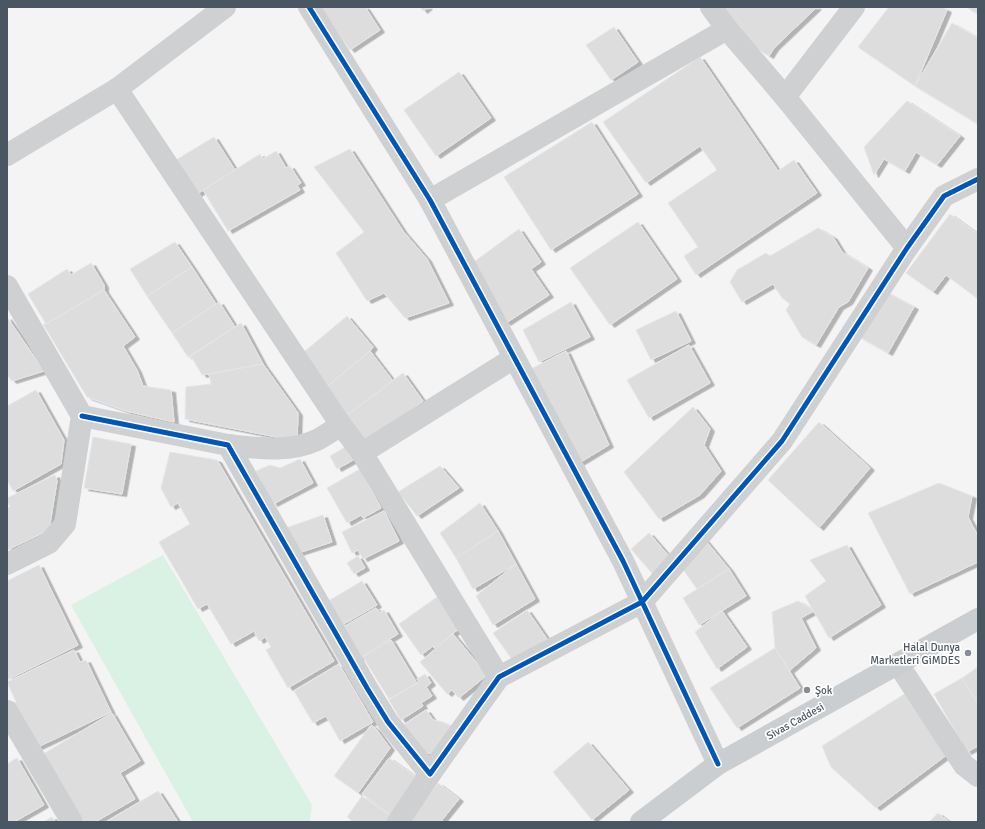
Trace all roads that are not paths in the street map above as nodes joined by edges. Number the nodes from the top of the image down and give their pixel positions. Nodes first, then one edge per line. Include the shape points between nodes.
1 (225, 7) edge
2 (309, 7) edge
3 (710, 7) edge
4 (854, 7) edge
5 (727, 29) junction
6 (117, 89) junction
7 (785, 97) junction
8 (7, 155) edge
9 (978, 179) edge
10 (430, 200) junction
11 (907, 248) junction
12 (7, 286) edge
13 (514, 358) junction
14 (82, 416) junction
15 (341, 425) junction
16 (228, 445) junction
17 (362, 453) junction
18 (7, 564) edge
19 (642, 602) junction
20 (978, 619) edge
21 (898, 664) junction
22 (499, 677) junction
23 (7, 711) edge
24 (718, 764) junction
25 (430, 774) junction
26 (978, 776) edge
27 (72, 822) edge
28 (398, 822) edge
29 (641, 822) edge

1 - 6 street
2 - 10 street
3 - 5 street
4 - 7 street
5 - 7 street
5 - 10 street
6 - 8 street
6 - 15 street
7 - 11 street
9 - 11 street via 944,196
10 - 13 street
11 - 19 street via 782,441
12 - 14 street
13 - 17 street
13 - 19 street via 623,561
14 - 16 street
14 - 18 street via 66,524 49,543
15 - 16 street via 317,440 298,447 270,449
15 - 17 street
16 - 25 street via 367,688 388,722
17 - 22 street
19 - 22 street
19 - 24 street
20 - 21 main road, Sivas Caddesi
21 - 24 main road, Sivas Caddesi
21 - 26 street via 964,765
22 - 25 street
23 - 27 street
24 - 29 main road, Sivas Caddesi
25 - 28 street

